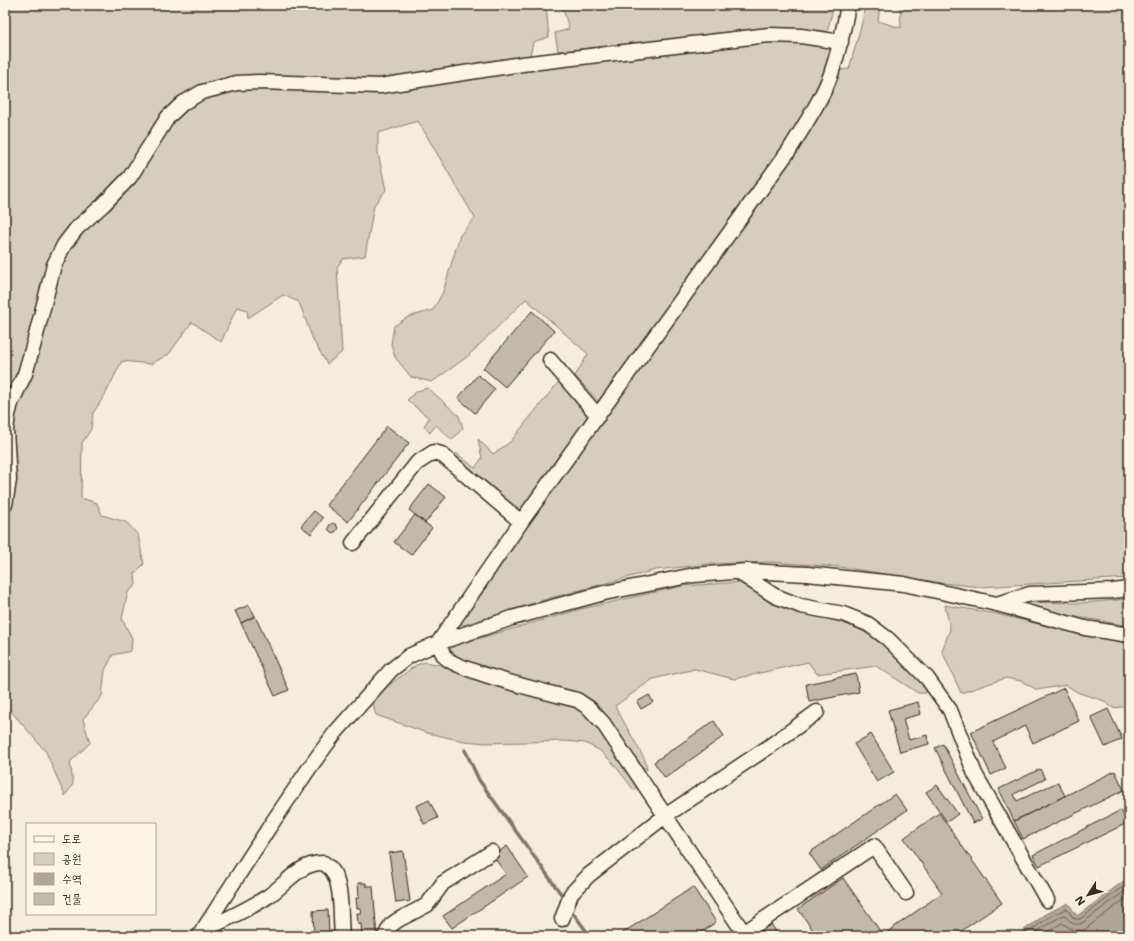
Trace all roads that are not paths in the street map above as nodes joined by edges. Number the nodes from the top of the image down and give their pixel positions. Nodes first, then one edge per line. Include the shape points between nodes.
1 (848, 5) edge
2 (841, 42) junction
3 (550, 360) dead end
4 (598, 416) junction
5 (5, 505) edge
6 (521, 522) junction
7 (353, 543) dead end
8 (738, 572) junction
9 (1129, 589) edge
10 (997, 604) junction
11 (1129, 635) edge
12 (438, 643) junction
13 (817, 712) dead end
14 (665, 816) junction
15 (492, 852) dead end
16 (906, 893) dead end
17 (1047, 900) dead end
18 (562, 919) dead end
19 (201, 933) edge
20 (741, 935) edge
21 (342, 936) edge
22 (385, 936) edge

1 - 2 street
2 - 4 street via 831,75 790,149
2 - 5 street via 800,36 769,35 522,64 380,86 259,82 237,83 202,92 183,103 168,117 130,177 77,228 64,245 54,265 34,343 24,374 10,402 6,430 10,480
3 - 4 street
4 - 6 street
6 - 7 street via 441,454 434,452 417,462
6 - 12 street
8 - 10 street via 807,574 904,584
8 - 12 street via 694,575 604,593 512,618
8 - 17 street via 775,596 801,606 843,614 868,624 927,678 950,710 975,774
9 - 10 street via 1030,594
10 - 11 street via 1085,628
12 - 14 street via 445,657 454,663 577,700 589,708 603,723
12 - 19 street via 409,656 391,670 335,733 278,813
13 - 14 street
14 - 18 street via 590,875 571,894
14 - 20 street
15 - 22 street via 443,883 427,905 391,925
16 - 20 street via 874,846
19 - 21 street via 268,897 302,868 315,862 324,863 336,879 340,897

